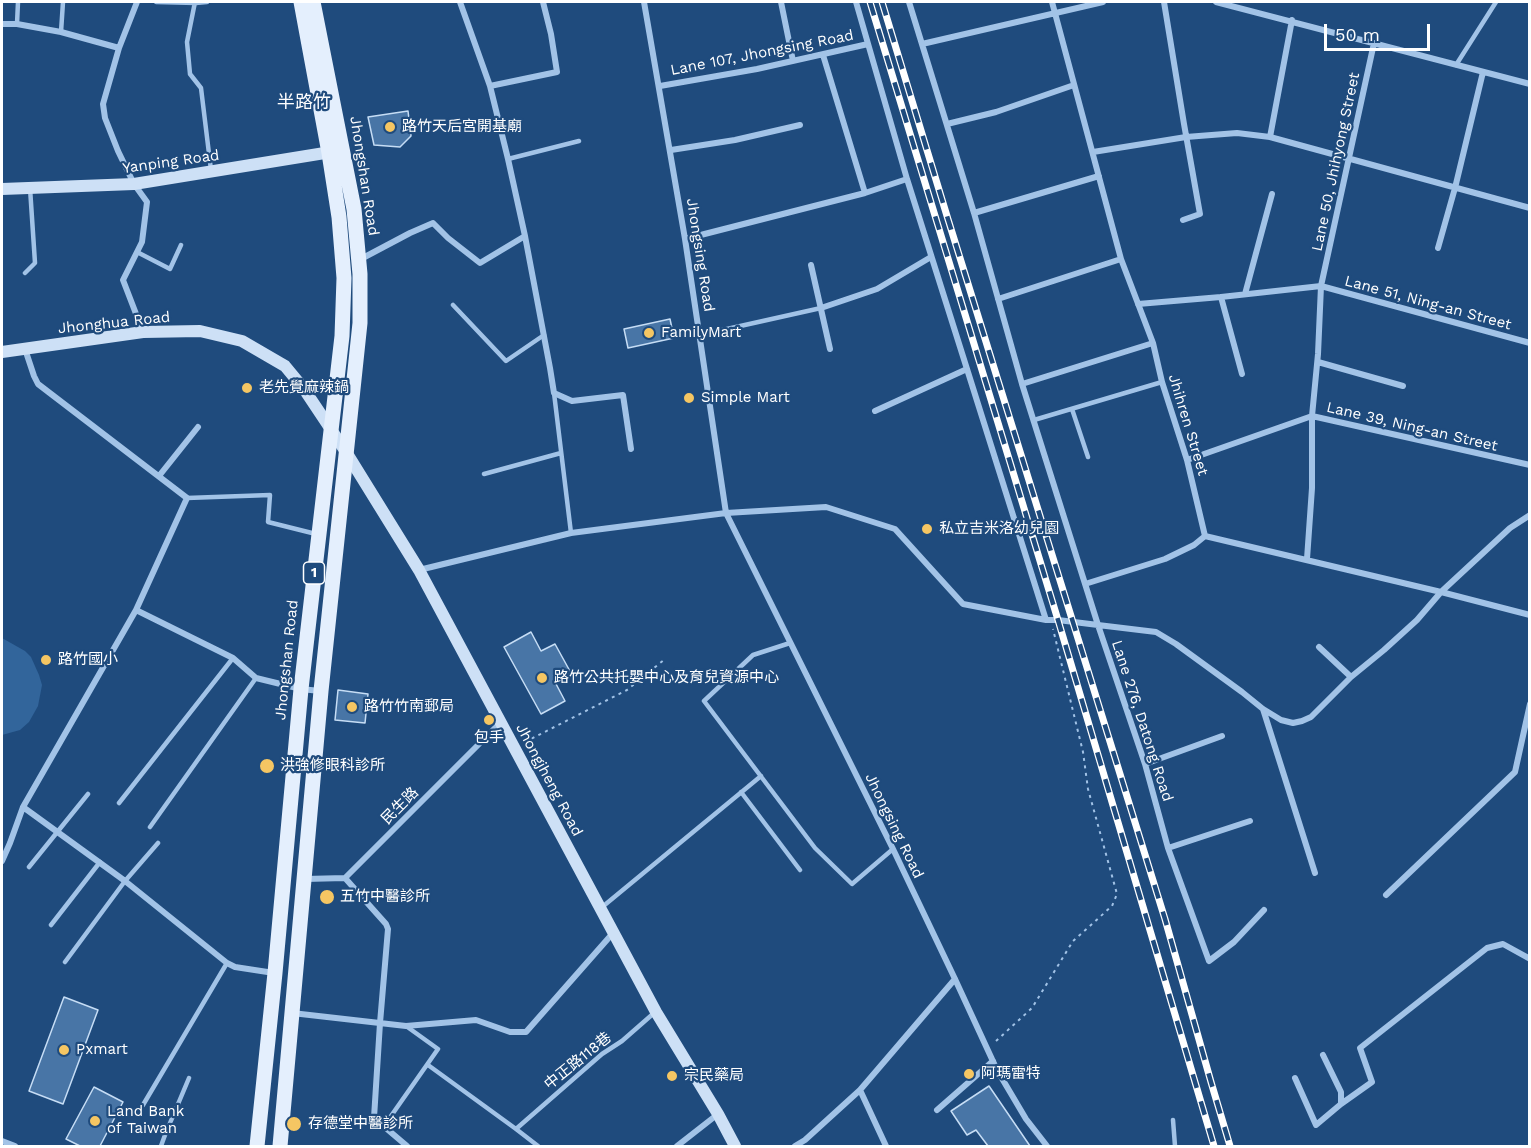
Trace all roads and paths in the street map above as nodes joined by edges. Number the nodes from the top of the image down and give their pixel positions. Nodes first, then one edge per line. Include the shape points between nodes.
1 (18, 2) edge
2 (63, 2) edge
3 (137, 2) edge
4 (156, 2) edge
5 (196, 2) edge
6 (207, 2) edge
7 (300, 2) edge
8 (313, 2) edge
9 (460, 2) edge
10 (543, 2) edge
11 (644, 2) edge
12 (781, 2) edge
13 (856, 2) edge
14 (909, 2) edge
15 (1052, 2) edge
16 (1103, 2) edge
17 (1164, 2) edge
18 (1216, 2) edge
19 (1496, 2) edge
20 (1055, 13) junction
21 (1292, 20) junction
22 (2, 24) edge
23 (17, 24) junction
24 (61, 32) junction
25 (1374, 43) junction
26 (868, 44) junction
27 (922, 44) junction
28 (118, 48) junction
29 (823, 55) junction
30 (793, 61) junction
31 (1456, 65) junction
32 (1483, 72) junction
33 (1530, 84) edge
34 (1074, 85) junction
35 (490, 86) junction
36 (660, 86) junction
37 (947, 124) junction
38 (800, 125) dead end
39 (1270, 137) junction
40 (1186, 138) junction
41 (579, 141) dead end
42 (671, 150) junction
43 (336, 151) junction
44 (1093, 152) junction
45 (508, 159) junction
46 (1349, 159) junction
47 (211, 172) junction
48 (1099, 176) junction
49 (907, 179) junction
50 (134, 184) junction
51 (30, 188) junction
52 (1455, 188) junction
53 (2, 189) edge
54 (865, 193) junction
55 (1272, 194) dead end
56 (1530, 208) edge
57 (974, 213) junction
58 (1183, 220) dead end
59 (525, 236) junction
60 (685, 239) junction
61 (182, 246) dead end
62 (1438, 248) dead end
63 (137, 252) junction
64 (932, 257) junction
65 (1121, 259) junction
66 (358, 260) junction
67 (811, 265) dead end
68 (25, 273) dead end
69 (1321, 286) junction
70 (1245, 294) junction
71 (1221, 297) junction
72 (998, 299) junction
73 (1138, 304) junction
74 (453, 305) dead end
75 (821, 308) junction
76 (143, 332) junction
77 (544, 335) junction
78 (700, 335) junction
79 (1153, 343) junction
80 (1530, 343) edge
81 (25, 349) junction
82 (830, 349) dead end
83 (2, 352) edge
84 (1318, 362) junction
85 (967, 369) junction
86 (1242, 374) dead end
87 (1162, 382) junction
88 (1022, 384) junction
89 (1402, 386) dead end
90 (554, 393) junction
91 (1072, 409) junction
92 (874, 411) dead end
93 (1312, 416) junction
94 (1034, 420) junction
95 (198, 427) dead end
96 (332, 431) junction
97 (631, 449) dead end
98 (346, 452) junction
99 (561, 453) junction
100 (1088, 457) dead end
101 (1187, 460) junction
102 (1530, 465) edge
103 (484, 474) dead end
104 (159, 476) junction
105 (187, 498) junction
106 (726, 513) junction
107 (1530, 515) edge
108 (571, 533) junction
109 (318, 534) junction
110 (1205, 536) junction
111 (1307, 560) junction
112 (419, 570) junction
113 (1085, 584) junction
114 (1441, 592) junction
115 (136, 610) junction
116 (1530, 615) edge
117 (1048, 620) junction
118 (1098, 625) junction
119 (790, 643) junction
120 (1319, 647) dead end
121 (233, 658) junction
122 (665, 658) dead end
123 (1351, 677) junction
124 (256, 678) junction
125 (301, 689) junction
126 (321, 691) junction
127 (1530, 704) edge
128 (1263, 710) junction
129 (501, 722) junction
130 (1222, 736) dead end
131 (515, 747) junction
132 (1144, 764) junction
133 (761, 776) junction
134 (741, 792) junction
135 (88, 794) dead end
136 (119, 803) dead end
137 (23, 807) junction
138 (1250, 821) dead end
139 (150, 827) dead end
140 (57, 832) junction
141 (2, 841) edge
142 (10, 843) junction
143 (158, 843) dead end
144 (1168, 848) junction
145 (893, 849) junction
146 (2, 861) edge
147 (100, 862) junction
148 (29, 867) dead end
149 (800, 870) dead end
150 (1315, 873) dead end
151 (345, 878) junction
152 (304, 879) junction
153 (125, 881) junction
154 (1386, 895) dead end
155 (601, 908) junction
156 (1264, 910) dead end
157 (51, 925) dead end
158 (614, 932) junction
159 (1530, 958) edge
160 (65, 962) dead end
161 (227, 963) junction
162 (275, 974) junction
163 (955, 979) junction
164 (656, 1012) junction
165 (292, 1013) junction
166 (380, 1023) junction
167 (406, 1026) junction
168 (987, 1048) junction
169 (1323, 1055) dead end
170 (993, 1061) junction
171 (428, 1065) junction
172 (189, 1078) dead end
173 (1294, 1078) dead end
174 (860, 1090) junction
175 (1341, 1104) junction
176 (142, 1105) dead end
177 (937, 1110) dead end
178 (718, 1114) junction
179 (1173, 1120) dead end
180 (384, 1126) junction
181 (516, 1129) junction
182 (2, 1141) edge
183 (15, 1146) edge
184 (161, 1146) edge
185 (257, 1146) edge
186 (280, 1146) edge
187 (407, 1146) edge
188 (538, 1146) edge
189 (677, 1146) edge
190 (735, 1146) edge
191 (795, 1146) edge
192 (886, 1146) edge
193 (1047, 1146) edge
194 (1175, 1146) edge

1 - 23 lane
2 - 24 lane
3 - 28 street
4 - 5 lane
5 - 6 lane
5 - 47 lane via 187,42 190,74 201,88
7 - 43 main road, Jhongshan Road / 1
8 - 43 main road, Jhongshan Road / 1
9 - 35 street
10 - 35 street via 557,72
11 - 36 street, Jhongsing Road
12 - 30 street
13 - 26 street
14 - 27 street
15 - 20 street, Jhihren Street
16 - 20 street
17 - 40 street
18 - 21 street
19 - 31 lane
20 - 27 street
20 - 34 street, Jhihren Street
21 - 25 street
21 - 39 street
22 - 23 street
23 - 24 street
24 - 28 street
25 - 31 street
25 - 46 street, Lane 50, Jhihyong Street
26 - 29 street, Lane 107, Jhongsing Road
26 - 49 street
27 - 37 street
28 - 50 street via 103,104 105,118
29 - 30 street, Lane 107, Jhongsing Road
29 - 54 street
30 - 36 street, Lane 107, Jhongsing Road
31 - 32 street
32 - 33 street
32 - 52 street
34 - 37 street
34 - 44 street, Jhihren Street
35 - 45 street
36 - 42 street, Jhongsing Road
37 - 57 street
38 - 42 street
39 - 40 street via 1237,133
39 - 46 street
40 - 44 street
40 - 58 street via 1200,214
41 - 45 lane
42 - 60 street, Jhongsing Road
43 - 47 street, Yanping Road
43 - 66 main road, Jhongshan Road / 1 via 354,209
43 - 96 main road, Jhongshan Road / 1 via 344,278
44 - 48 street, Jhihren Street
45 - 59 street
46 - 52 street
46 - 69 street, Lane 50, Jhihyong Street
47 - 50 street, Yanping Road
48 - 57 street
48 - 65 street, Jhihren Street
49 - 54 street
49 - 64 street
50 - 51 street, Yanping Road
50 - 63 street via 147,202
51 - 53 street, Yanping Road
51 - 68 lane via 36,263
52 - 56 street
52 - 62 street
54 - 60 street
55 - 70 street
57 - 72 street
59 - 66 street via 480,263 433,223
59 - 77 street
60 - 78 street, Jhongsing Road
61 - 63 lane via 170,269
63 - 76 street via 123,280
64 - 75 street via 877,288
64 - 85 street
65 - 72 street
65 - 73 street, Jhihren Street
66 - 98 main road, Jhongshan Road / 1 via 360,323
67 - 75 street
69 - 70 street
69 - 80 street, Lane 51, Ning-an Street
69 - 84 street, Lane 39, Ning-an Street
70 - 71 street
71 - 73 street
71 - 86 street
72 - 88 street
73 - 79 street, Jhihren Street
74 - 77 lane via 506,362
75 - 78 lane
75 - 82 street
76 - 81 street, Jhonghua Road
76 - 96 street, Jhonghua Road via 200,331 242,341 285,366
77 - 90 street
78 - 106 street, Jhongsing Road
79 - 87 street, Jhihren Street
79 - 88 street
81 - 83 street, Jhonghua Road
81 - 104 street via 38,384
84 - 89 street
84 - 93 street, Lane 39, Ning-an Street
85 - 92 street
85 - 117 street
87 - 91 lane
87 - 101 street, Jhihren Street
88 - 94 street
90 - 97 street via 572,401 623,395
90 - 99 lane
91 - 94 lane
91 - 100 lane
93 - 101 street
93 - 102 street, Lane 39, Ning-an Street
93 - 111 street
94 - 113 street
95 - 104 street
96 - 98 street, Jhongjheng Road
96 - 109 main road, Jhongshan Road / 1
98 - 112 street, Jhongjheng Road
98 - 126 main road, Jhongshan Road / 1
99 - 103 lane
99 - 108 lane
101 - 110 street, Jhihren Street
104 - 105 street
105 - 109 lane via 270,495 268,522
105 - 115 street
106 - 108 street
106 - 117 street via 826,507 895,529 963,604
106 - 119 street, Jhongsing Road
107 - 114 street, Lane 276, Datong Road via 1510,528
108 - 112 street
109 - 125 main road, Jhongshan Road / 1
110 - 111 street
110 - 113 street via 1165,559
111 - 114 street
112 - 129 street, Jhongjheng Road
113 - 118 street
114 - 116 street
114 - 123 street, Lane 276, Datong Road via 1417,620
115 - 121 street
115 - 137 street
117 - 118 street
117 - 168 path via 1117,894 1112,906 1073,941 1032,1008
118 - 128 street, Lane 276, Datong Road via 1156,632
118 - 132 street, Lane 276, Datong Road
119 - 133 lane via 753,655 704,701
119 - 145 street, Jhongsing Road
120 - 123 street
121 - 124 street
121 - 136 lane
122 - 131 path via 627,690
123 - 128 street, Lane 276, Datong Road via 1311,717 1302,721 1281,720
124 - 125 street
124 - 139 lane
125 - 126 street
125 - 162 main road, Jhongshan Road / 1
126 - 152 main road, Jhongshan Road / 1
127 - 154 street via 1515,772
128 - 150 street
129 - 131 street, Jhongjheng Road
129 - 151 street, 民生路
130 - 132 street
131 - 155 street, Jhongjheng Road
132 - 144 street, Lane 276, Datong Road
133 - 134 lane
133 - 145 lane via 815,848 852,884
134 - 149 lane
134 - 155 lane
135 - 140 lane
137 - 140 street
137 - 142 street
138 - 144 street
140 - 147 street
140 - 148 lane
141 - 142 street
142 - 146 street
143 - 153 lane
144 - 156 street, Lane 276, Datong Road via 1209,961
145 - 163 street, Jhongsing Road
147 - 153 street
147 - 157 lane
151 - 152 street
151 - 166 street via 388,929
152 - 165 main road, Jhongshan Road / 1
153 - 160 lane
153 - 161 street
155 - 158 street, Jhongjheng Road
158 - 164 street, Jhongjheng Road
158 - 167 street via 526,1032 510,1032 476,1020
159 - 175 street via 1503,944 1487,948 1360,1048 1372,1082
161 - 162 street
161 - 176 lane
162 - 185 main road, Jhongshan Road / 1
163 - 168 street, Jhongsing Road
163 - 174 street
164 - 178 street, Jhongjheng Road
164 - 181 lane, 中正路118巷
165 - 166 street
165 - 186 main road, Jhongshan Road / 1
166 - 167 street
166 - 180 street via 374,1118
167 - 171 lane via 438,1049
168 - 170 street, Jhongsing Road
169 - 175 street via 1341,1092
170 - 177 street
170 - 193 street, Jhongsing Road via 1026,1119
171 - 180 lane
171 - 181 lane
172 - 184 lane
173 - 175 street via 1316,1125
174 - 191 street
174 - 192 street
178 - 189 street
178 - 190 street, Jhongjheng Road
179 - 194 lane
180 - 187 street
181 - 188 lane
182 - 183 street

